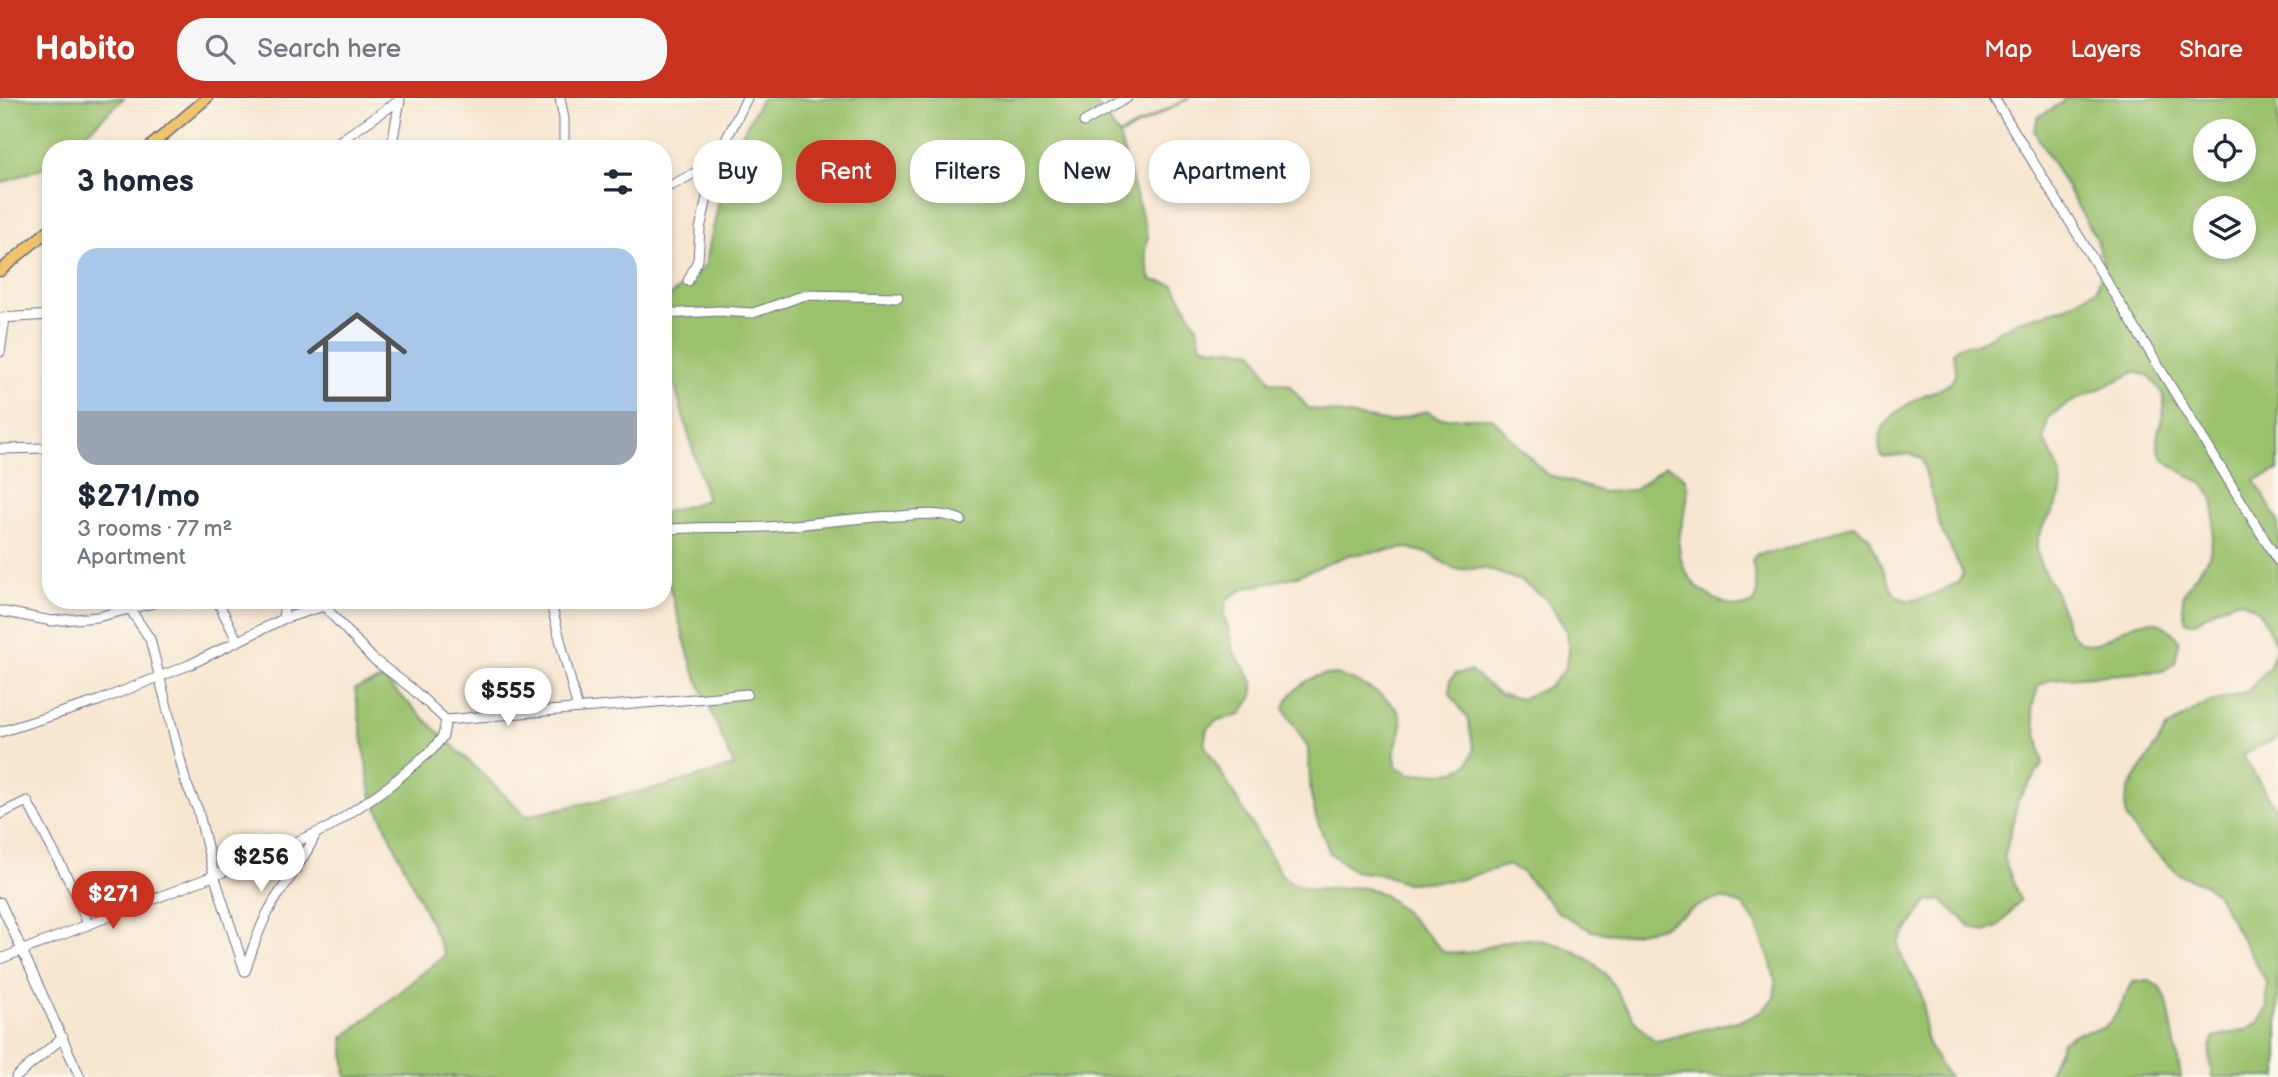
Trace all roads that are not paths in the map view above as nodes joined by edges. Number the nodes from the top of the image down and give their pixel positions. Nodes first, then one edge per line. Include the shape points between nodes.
1 (207, 98) edge
2 (560, 98) edge
3 (747, 98) edge
4 (1127, 98) edge
5 (1994, 98) edge
6 (400, 99) edge
7 (1084, 122) dead end
8 (158, 140) edge
9 (345, 140) edge
10 (393, 140) edge
11 (564, 140) edge
12 (726, 140) edge
13 (693, 174) edge
14 (672, 185) edge
15 (706, 203) edge
16 (42, 239) edge
17 (1, 271) edge
18 (688, 281) dead end
19 (898, 297) dead end
20 (672, 314) edge
21 (42, 315) edge
22 (3, 318) edge
23 (0, 352) edge
24 (42, 447) edge
25 (0, 449) edge
26 (961, 520) dead end
27 (672, 530) edge
28 (2278, 561) edge
29 (2, 608) edge
30 (131, 609) joint
31 (222, 609) edge
32 (284, 609) edge
33 (315, 609) edge
34 (327, 609) edge
35 (552, 609) edge
36 (283, 619) junction
37 (237, 640) junction
38 (158, 678) junction
39 (747, 694) dead end
40 (577, 706) junction
41 (446, 720) junction
42 (0, 732) edge
43 (0, 814) edge
44 (316, 833) junction
45 (214, 874) junction
46 (0, 902) edge
47 (88, 925) junction
48 (21, 951) junction
49 (0, 959) edge
50 (63, 1037) junction
51 (16, 1077) edge
52 (80, 1077) edge

1 - 8 main road
2 - 11 street
3 - 12 street
4 - 7 street
5 - 28 street
6 - 9 street
6 - 10 street
13 - 14 street
15 - 18 street via 698,260
16 - 17 main road
19 - 20 street via 805,295 753,313
21 - 22 street
22 - 23 street
24 - 25 street
26 - 27 street via 923,514 870,515 765,527
29 - 30 street via 52,621
30 - 38 street via 150,639
31 - 37 street
32 - 36 street
33 - 36 street
34 - 41 street via 372,658
35 - 40 street
36 - 37 street
37 - 38 street
38 - 42 street
38 - 45 street
39 - 40 street
40 - 41 street
41 - 44 street via 443,736 432,750 349,816
43 - 47 street via 27,801
44 - 45 street
44 - 45 street via 274,902 245,971
45 - 47 street
46 - 48 street
47 - 48 street
48 - 49 street
48 - 50 street
50 - 51 street
50 - 52 street

